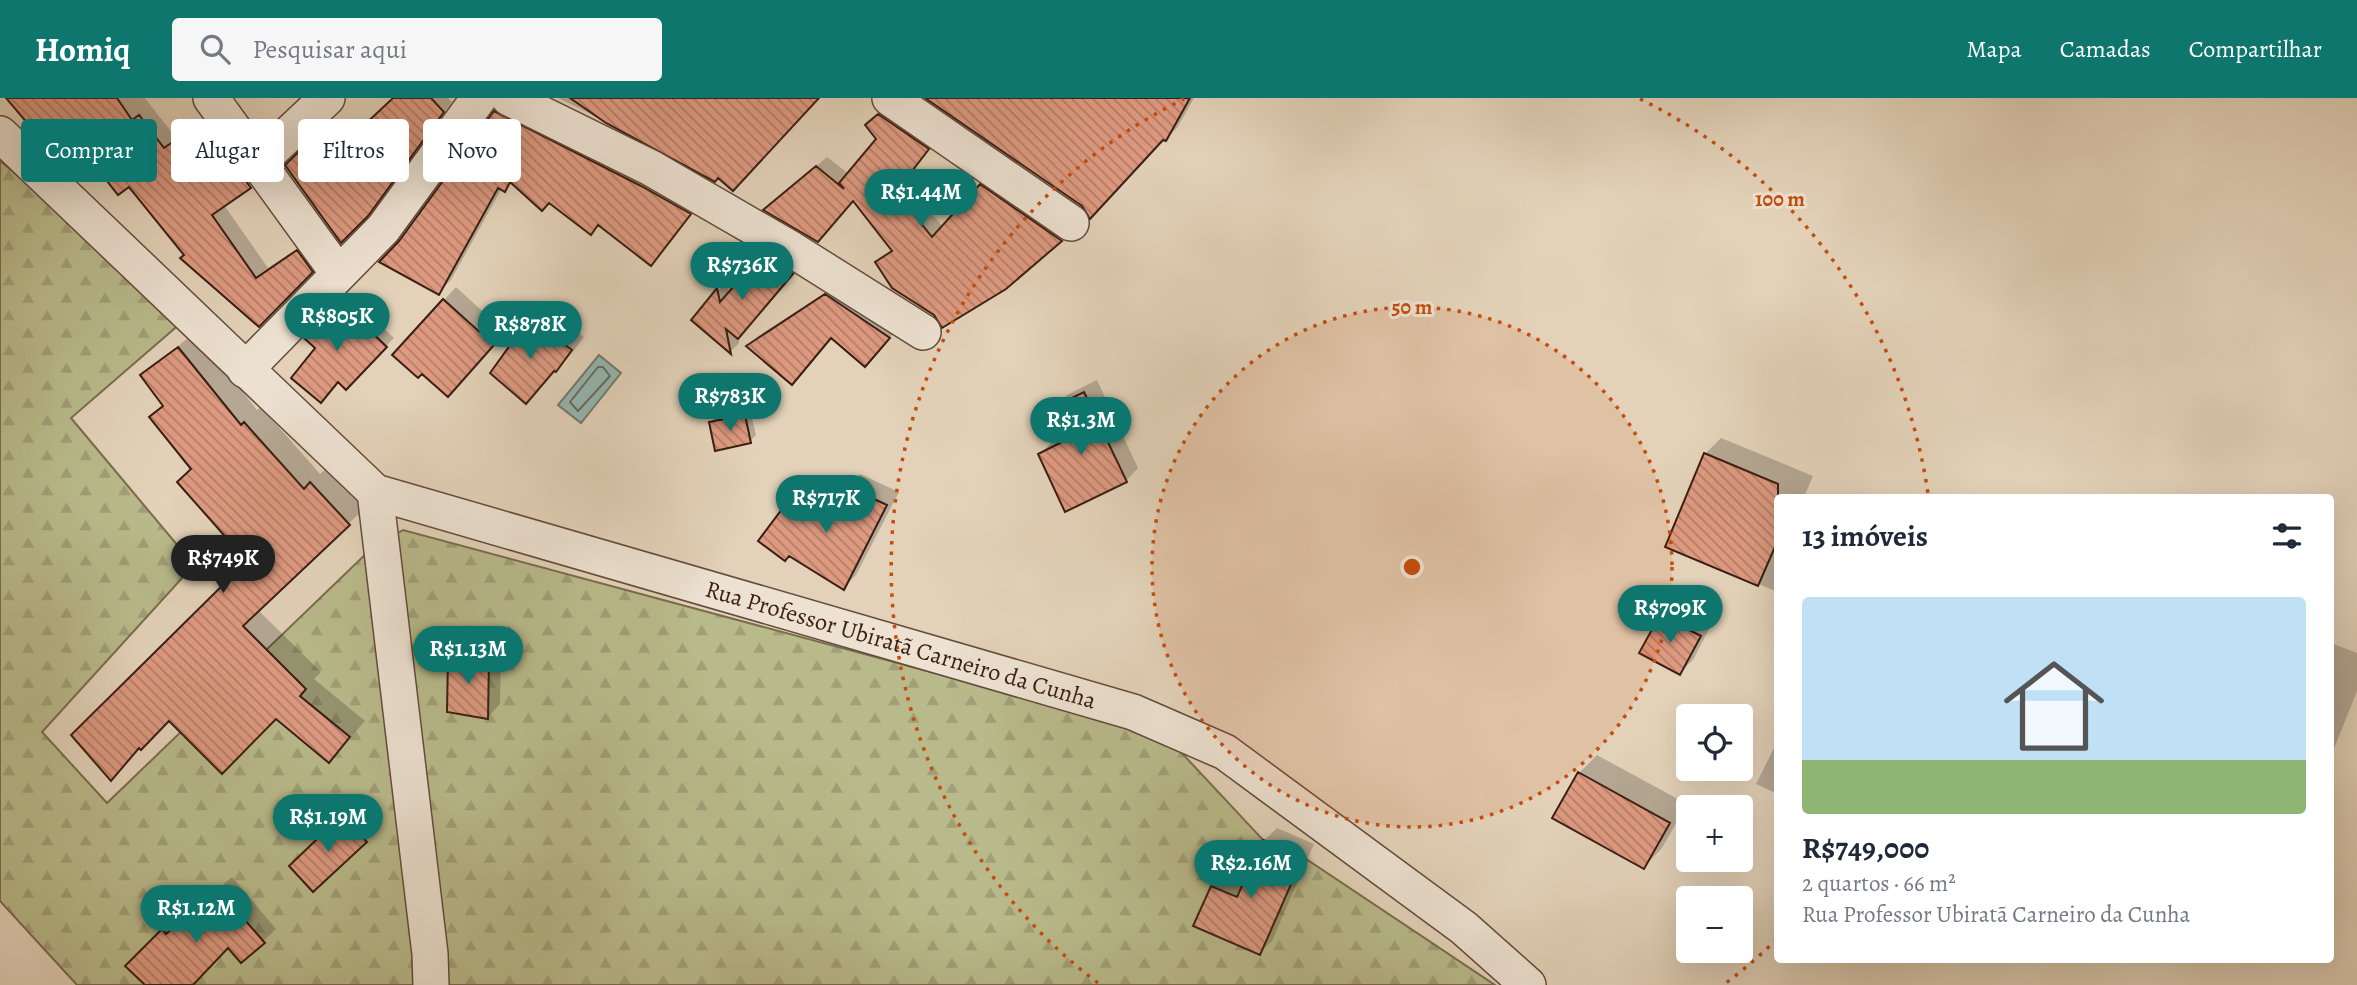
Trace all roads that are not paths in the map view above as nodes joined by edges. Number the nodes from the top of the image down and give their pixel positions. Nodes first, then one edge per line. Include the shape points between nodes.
1 (211, 98) edge
2 (327, 98) edge
3 (479, 98) edge
4 (509, 98) edge
5 (890, 98) edge
6 (238, 115) edge
7 (0, 134) edge
8 (284, 138) edge
9 (273, 182) edge
10 (1072, 223) dead end
11 (338, 273) junction
12 (923, 332) dead end
13 (245, 370) junction
14 (375, 492) junction
15 (431, 985) edge
16 (1528, 985) edge

1 - 6 street
2 - 8 street
3 - 11 street via 383,229
4 - 12 street via 651,168
5 - 10 street
7 - 13 street, Rua Professor Ubiratã Carneiro da Cunha
9 - 11 street
11 - 13 street
13 - 14 street, Rua Professor Ubiratã Carneiro da Cunha
14 - 15 street
14 - 16 street, Rua Professor Ubiratã Carneiro da Cunha via 1133,712 1225,752 1464,928

